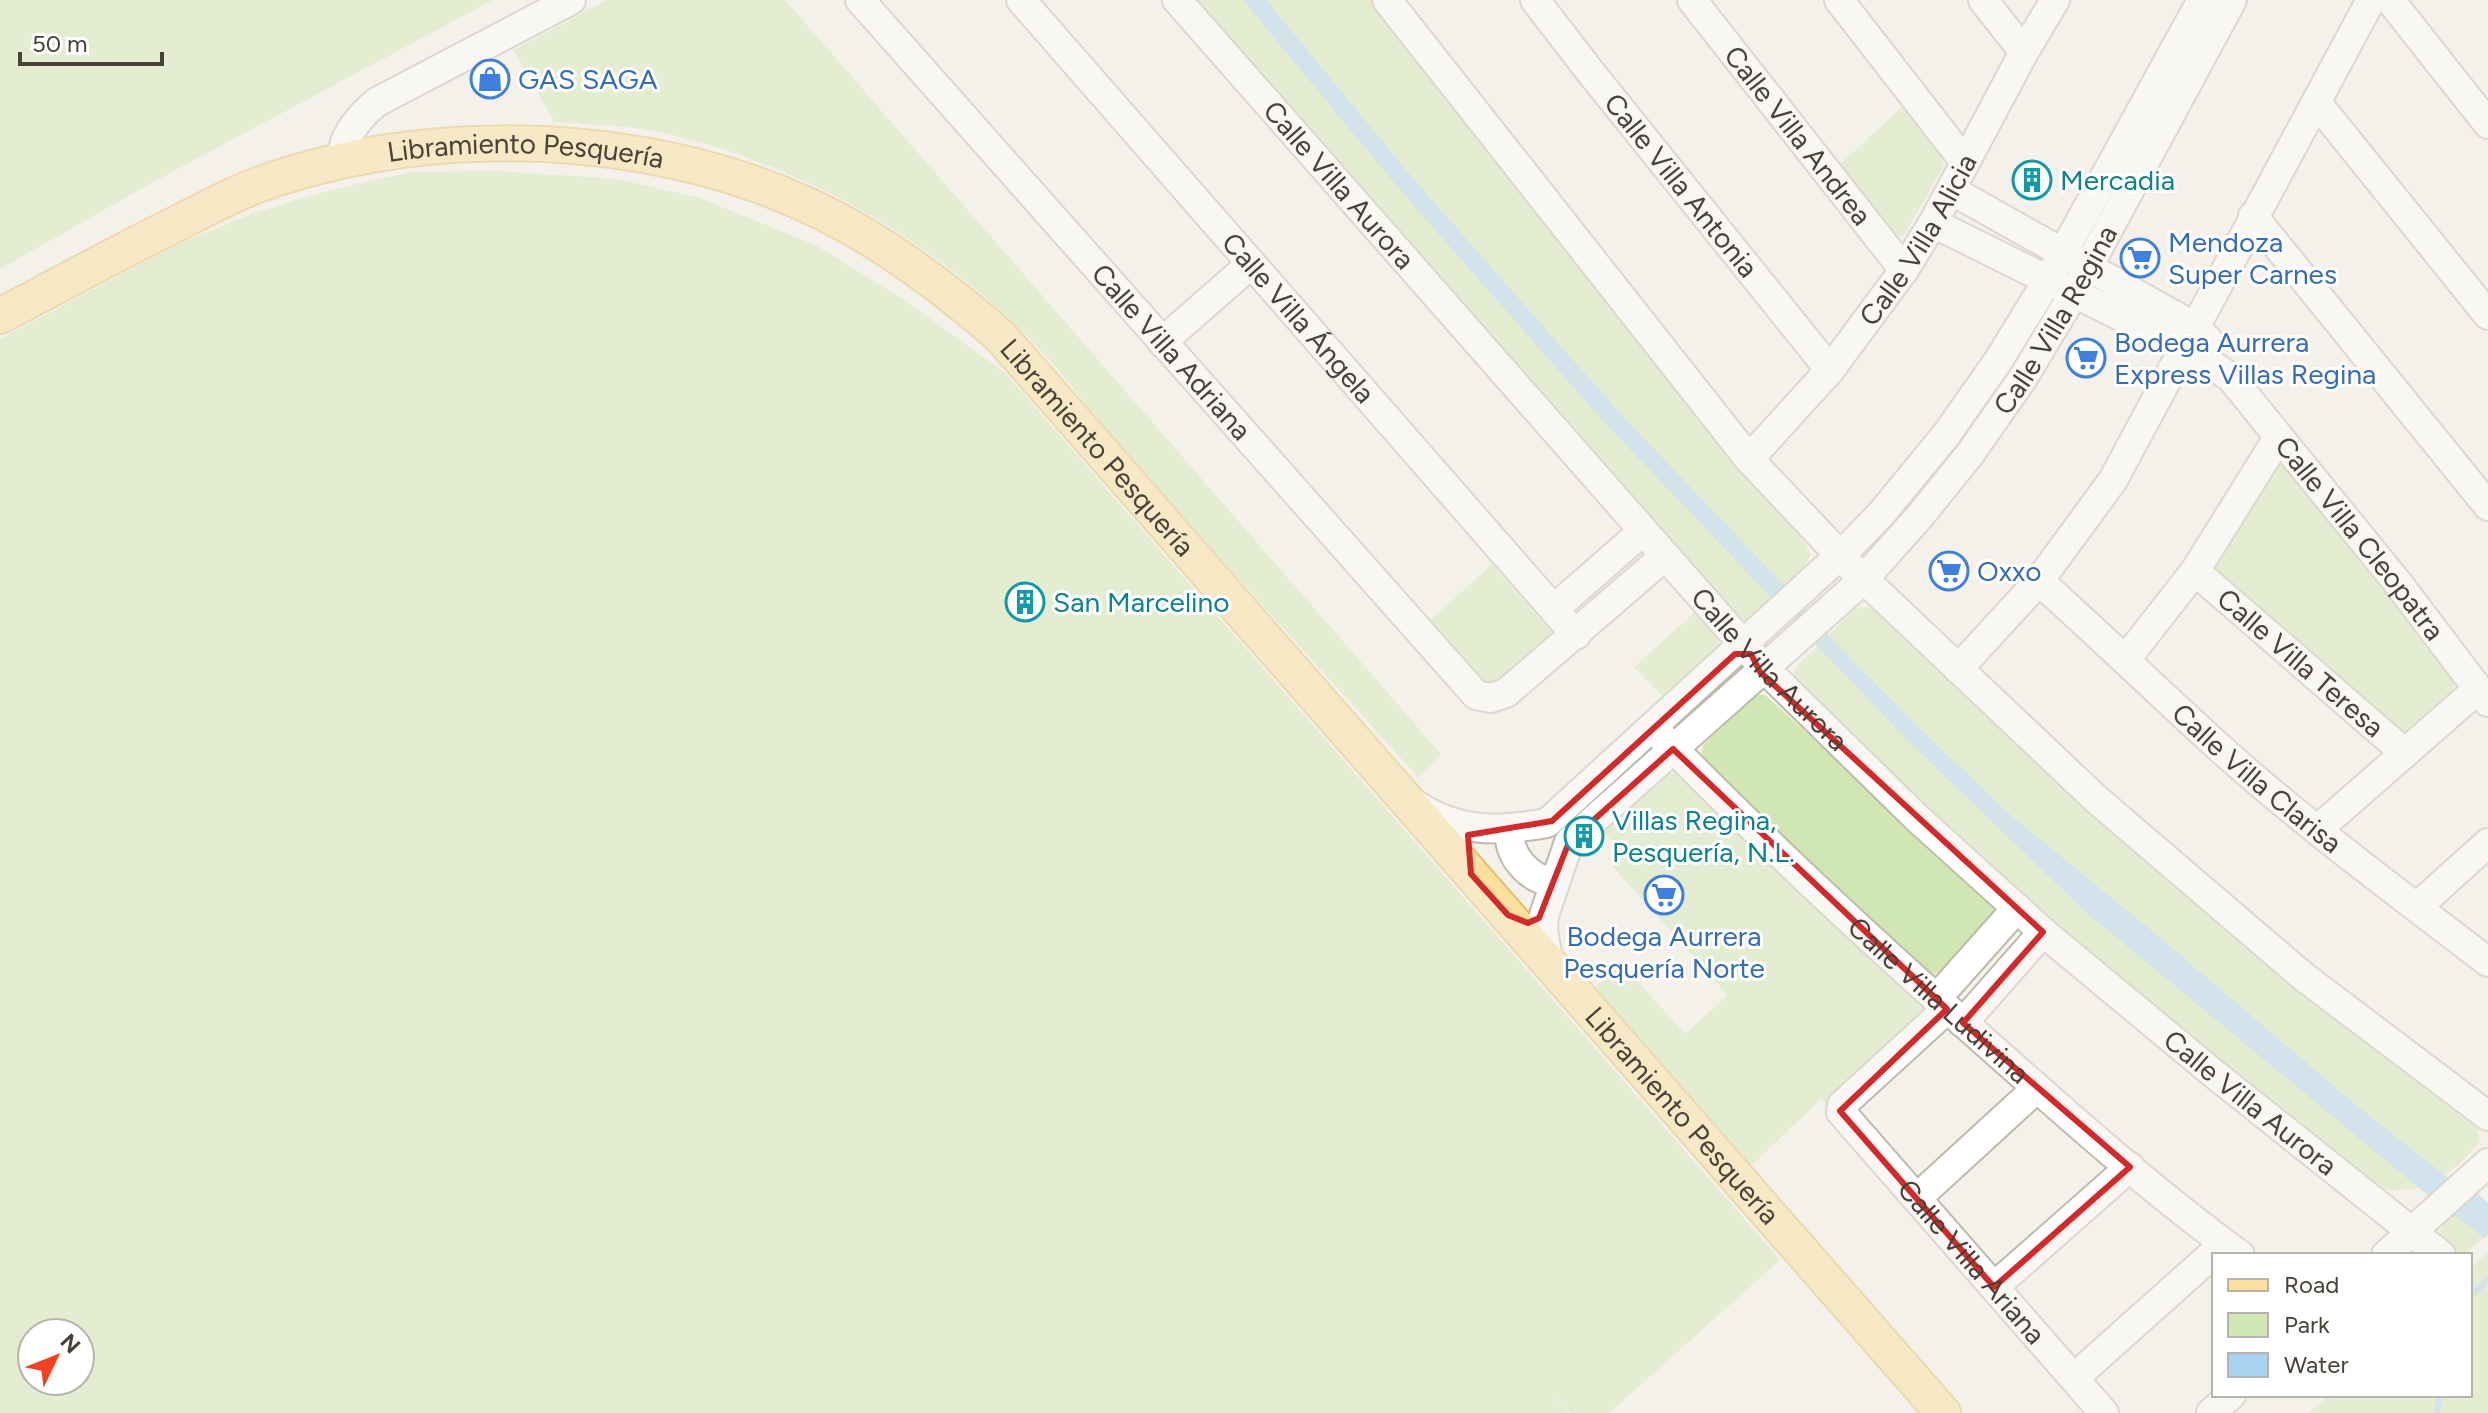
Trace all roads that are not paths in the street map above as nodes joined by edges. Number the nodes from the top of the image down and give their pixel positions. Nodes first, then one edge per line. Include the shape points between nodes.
1 (571, 0) edge
2 (860, 0) edge
3 (1021, 0) edge
4 (1177, 0) edge
5 (1387, 0) edge
6 (1535, 0) edge
7 (1692, 0) edge
8 (1839, 0) edge
9 (1983, 0) edge
10 (2055, 0) edge
11 (2202, 0) edge
12 (2232, 0) edge
13 (2371, 0) edge
14 (2390, 0) edge
15 (2024, 52) junction
16 (2317, 103) junction
17 (2488, 124) edge
18 (343, 149) dead end
19 (1965, 162) junction
20 (1951, 190) junction
21 (2253, 216) junction
22 (1933, 223) junction
23 (2076, 260) junction
24 (1251, 264) junction
25 (1904, 270) junction
26 (2048, 280) junction
27 (2074, 293) junction
28 (2488, 315) edge
29 (0, 316) edge
30 (2189, 338) junction
31 (1162, 342) junction
32 (1830, 370) junction
33 (2278, 438) junction
34 (1749, 459) junction
35 (2488, 506) edge
36 (1652, 545) junction
37 (2195, 571) junction
38 (1846, 572) junction
39 (2039, 581) junction
40 (1554, 609) junction
41 (1576, 635) junction
42 (1758, 652) junction
43 (2126, 659) junction
44 (1958, 669) junction
45 (2483, 695) edge
46 (1653, 728) junction
47 (1673, 749) junction
48 (2405, 753) junction
49 (1405, 798) junction
50 (1521, 828) junction
51 (1479, 829) junction
52 (2317, 830) junction
53 (2488, 843) edge
54 (1558, 871) junction
55 (1471, 874) junction
56 (2417, 907) junction
57 (1500, 908) junction
58 (2017, 908) junction
59 (1545, 910) junction
60 (2043, 932) junction
61 (2488, 962) edge
62 (1549, 965) junction
63 (1949, 1010) junction
64 (2037, 1088) junction
65 (2488, 1116) edge
66 (2488, 1163) edge
67 (2130, 1167) junction
68 (1917, 1198) junction
69 (2414, 1236) edge
70 (2232, 1249) edge
71 (2212, 1265) edge
72 (1994, 1287) junction
73 (2074, 1378) junction
74 (2229, 1397) edge
75 (1943, 1413) edge
76 (2104, 1413) edge
77 (2211, 1413) edge

1 - 18 street via 377,102 361,117
2 - 31 street, Calle Villa Adriana
3 - 24 street, Calle Villa Ángela
4 - 36 street, Calle Villa Aurora
5 - 34 street
6 - 32 street, Calle Villa Antonia
7 - 25 street, Calle Villa Andrea
8 - 19 street
9 - 15 street
10 - 15 street, Calle Villa Alicia
11 - 23 street, Calle Villa Regina
12 - 23 street, Calle Villa Regina
13 - 16 street
14 - 17 street
15 - 19 street, Calle Villa Alicia
16 - 21 street
16 - 28 street
19 - 20 street, Calle Villa Alicia
20 - 22 street, Calle Villa Alicia
20 - 23 street, Calle Villa Cleopatra
21 - 30 street
21 - 35 street
22 - 25 street, Calle Villa Alicia
22 - 26 street, Calle Villa Cleopatra
23 - 26 street, Calle Villa Regina
23 - 27 street, Calle Villa Regina
23 - 30 street, Calle Villa Cleopatra
24 - 31 street
24 - 40 street, Calle Villa Ángela
25 - 32 street, Calle Villa Alicia
26 - 27 street, Calle Villa Cleopatra
26 - 38 street, Calle Villa Regina via 1998,361 1881,514
27 - 30 street, Calle Villa Cleopatra
27 - 38 street, Calle Villa Regina via 1984,436 1927,509
29 - 49 main road, Libramiento Pesquería via 233,195 361,156 429,146 560,146 668,160 742,179 862,234 931,279 1001,337
30 - 33 street, Calle Villa Cleopatra via 2231,378
30 - 39 street via 2113,480
31 - 41 street, Calle Villa Adriana via 1468,690 1485,698 1506,693
32 - 34 street, Calle Villa Alicia
33 - 37 street
33 - 45 street, Calle Villa Cleopatra
34 - 38 street
36 - 40 street
36 - 41 street
36 - 42 street, Calle Villa Aurora
37 - 43 street
37 - 48 street, Calle Villa Teresa
38 - 42 street
38 - 44 street
39 - 43 street, Calle Villa Clarisa
39 - 44 street
40 - 41 street, Calle Villa Ángela
42 - 46 street
42 - 47 street
42 - 58 street, Calle Villa Aurora via 1905,807
43 - 52 street, Calle Villa Clarisa
44 - 65 street via 2096,799 2304,977
45 - 48 street
46 - 47 street, Calle Villa Ludivina
46 - 50 street via 1552,821
47 - 54 street via 1569,842
47 - 63 street, Calle Villa Ludivina
48 - 52 street
49 - 51 street via 1443,820
49 - 55 main road, Libramiento Pesquería
50 - 51 street
50 - 54 street via 1555,832 1563,845
50 - 54 street via 1509,841 1512,850 1541,881
51 - 55 street via 1465,840
52 - 56 street, Calle Villa Clarisa
53 - 56 street
54 - 59 street
55 - 57 main road, Libramiento Pesquería
56 - 61 street, Calle Villa Clarisa
57 - 59 street via 1528,923
57 - 62 main road, Libramiento Pesquería
58 - 60 street, Calle Villa Aurora
58 - 63 street
59 - 62 street
60 - 63 street
60 - 69 street, Calle Villa Aurora
62 - 75 main road, Libramiento Pesquería
63 - 64 street, Calle Villa Ludivina
63 - 68 street, Calle Villa Ariana via 1840,1111
64 - 67 street, Calle Villa Ludivina
64 - 68 street
66 - 69 street
67 - 70 street, Calle Villa Ludivina
67 - 72 street
68 - 72 street, Calle Villa Ariana
71 - 73 street
72 - 73 street, Calle Villa Ariana
73 - 76 street, Calle Villa Ariana
74 - 77 street

